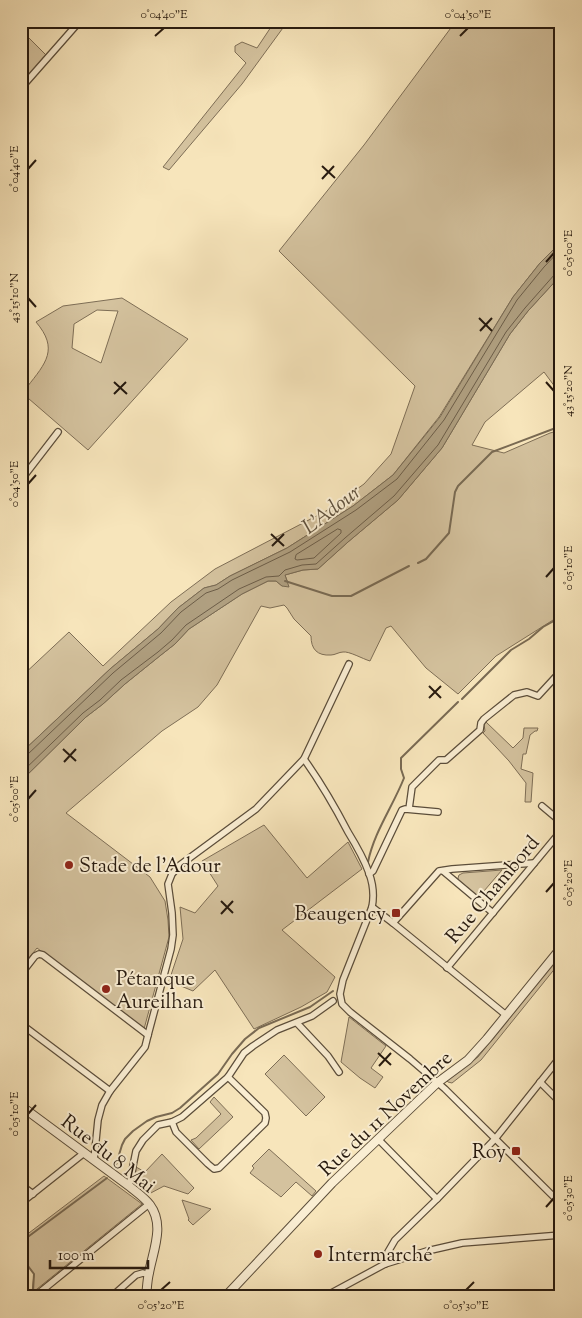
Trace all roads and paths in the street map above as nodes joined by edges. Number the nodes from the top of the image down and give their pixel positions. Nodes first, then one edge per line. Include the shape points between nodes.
1 (80, 21) edge
2 (21, 88) edge
3 (58, 432) dead end
4 (21, 480) edge
5 (349, 664) dead end
6 (561, 671) edge
7 (304, 759) junction
8 (542, 806) dead end
9 (409, 809) junction
10 (438, 812) dead end
11 (561, 822) edge
12 (561, 831) edge
13 (534, 863) junction
14 (443, 871) junction
15 (369, 874) junction
16 (372, 907) junction
17 (493, 913) junction
18 (393, 923) junction
19 (561, 948) edge
20 (447, 968) junction
21 (21, 974) edge
22 (332, 1000) dead end
23 (506, 1015) junction
24 (296, 1023) junction
25 (21, 1024) edge
26 (148, 1035) junction
27 (561, 1056) edge
28 (339, 1072) dead end
29 (228, 1077) junction
30 (540, 1082) junction
31 (437, 1083) junction
32 (110, 1091) junction
33 (561, 1103) edge
34 (21, 1106) edge
35 (172, 1122) junction
36 (378, 1139) junction
37 (495, 1140) junction
38 (84, 1153) junction
39 (94, 1160) junction
40 (21, 1185) edge
41 (129, 1186) junction
42 (33, 1194) junction
43 (437, 1200) junction
44 (21, 1203) edge
45 (149, 1204) junction
46 (561, 1204) edge
47 (561, 1235) edge
48 (385, 1264) junction
49 (148, 1275) junction
50 (229, 1296) edge
51 (34, 1297) edge
52 (111, 1297) edge
53 (146, 1297) edge
54 (324, 1297) edge

1 - 2 street
3 - 4 street
5 - 7 street
6 - 9 street via 538,696 527,692 514,694 446,760 439,760 412,787
7 - 15 street via 324,787
7 - 26 street via 256,809 172,874 168,884 172,913 171,949
8 - 11 street
9 - 10 street
9 - 15 street via 400,813
12 - 13 street, Rue Chambord
13 - 14 street
13 - 17 street, Rue Chambord
14 - 17 street
14 - 18 street via 439,871
15 - 16 street via 374,900
16 - 18 street
16 - 31 street via 343,980 342,1004
17 - 20 street, Rue Chambord
18 - 20 street
19 - 23 street, Rue du 11 Novembre
20 - 23 street
21 - 26 street via 35,956 43,955
22 - 24 street via 312,1016
23 - 31 street, Rue du 11 Novembre via 468,1060
24 - 28 street
24 - 29 street via 277,1030 244,1053
25 - 32 street
26 - 32 street via 145,1046
27 - 30 street
29 - 35 street
29 - 35 street via 265,1113 266,1118 219,1168 208,1164 176,1132
30 - 33 street
30 - 37 street
31 - 36 street, Rue du 11 Novembre
31 - 37 street
32 - 39 street via 98,1120
34 - 38 street, Rue du 8 Mai
35 - 41 street via 158,1125 143,1140 136,1151
36 - 43 street
36 - 50 street, Rue du 11 Novembre via 331,1184
37 - 43 street
37 - 46 street
38 - 39 street, Rue du 8 Mai
38 - 42 street
39 - 41 street, Rue du 8 Mai
40 - 42 street
41 - 45 street, Rue du 8 Mai
42 - 44 street
43 - 48 street via 395,1240
45 - 49 street, Rue du 8 Mai via 157,1223 157,1239
45 - 51 street
47 - 48 street via 462,1243
48 - 54 street
49 - 52 street via 136,1275
49 - 53 street, Rue du 8 Mai

